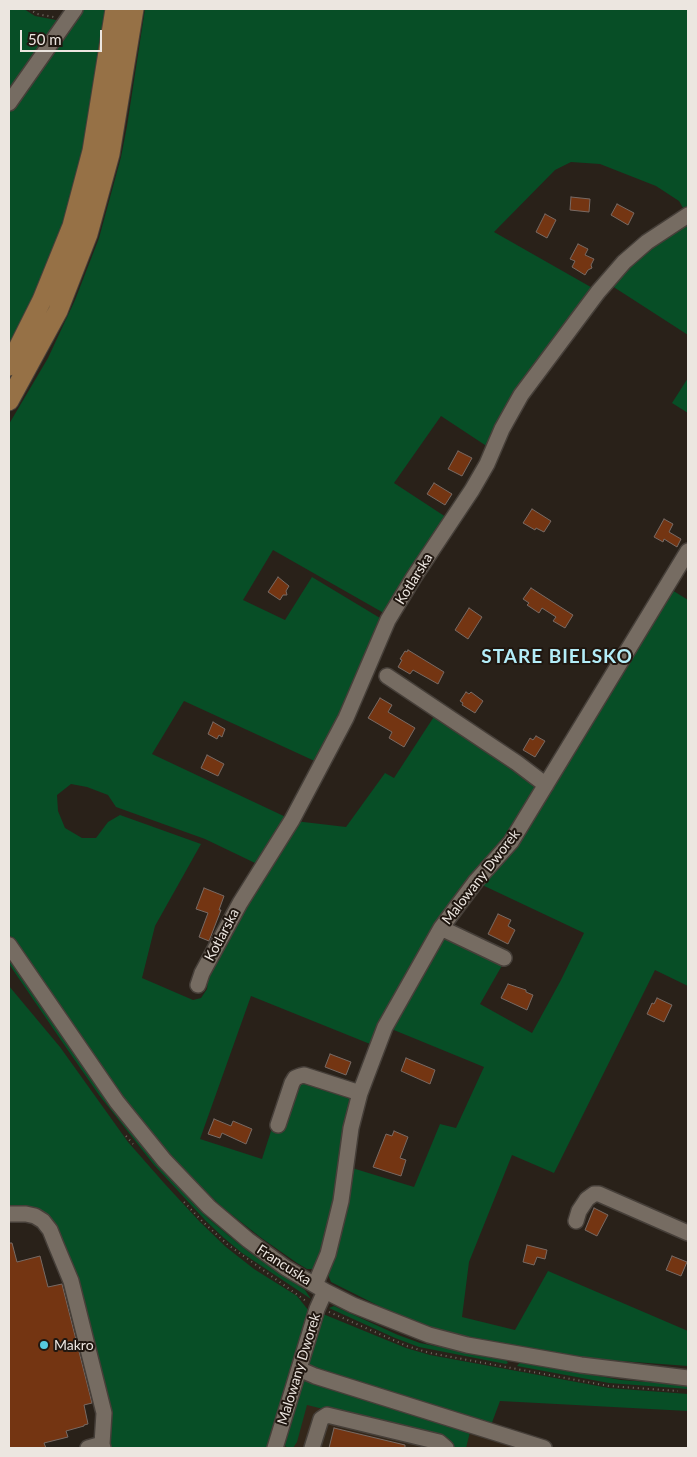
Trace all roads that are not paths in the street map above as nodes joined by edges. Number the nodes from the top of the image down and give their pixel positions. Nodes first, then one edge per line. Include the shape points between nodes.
1 (116, 9) edge
2 (134, 9) edge
3 (71, 14) edge
4 (9, 102) edge
5 (688, 215) edge
6 (9, 366) edge
7 (9, 401) edge
8 (688, 551) edge
9 (387, 676) dead end
10 (546, 785) junction
11 (441, 928) junction
12 (9, 945) edge
13 (504, 958) dead end
14 (198, 986) dead end
15 (360, 1093) junction
16 (278, 1125) dead end
17 (9, 1214) edge
18 (576, 1221) dead end
19 (688, 1233) edge
20 (320, 1288) junction
21 (300, 1369) junction
22 (688, 1378) edge
23 (97, 1447) edge
24 (275, 1448) edge
25 (312, 1448) edge
26 (446, 1448) edge
27 (544, 1448) edge

1 - 6 main road via 92,151 72,226 42,300
2 - 7 main road via 110,154 88,234 58,311
3 - 4 street
5 - 14 street, Kotlarska via 647,242 624,262 521,395 480,477 388,620 346,718 292,820 240,903
8 - 10 street, Malowany Dworek
9 - 10 street
10 - 11 street, Malowany Dworek via 511,842 470,888
11 - 13 street
11 - 15 street, Malowany Dworek via 385,1027
12 - 20 street, Francuska via 117,1102 164,1160 209,1207 248,1240
15 - 16 street via 300,1076 292,1083
15 - 20 street, Malowany Dworek via 351,1128 341,1201
17 - 23 street via 26,1214 43,1221 50,1230 71,1281 104,1413
18 - 19 street via 587,1199 599,1194
20 - 21 street, Malowany Dworek
20 - 22 street, Francuska via 389,1321 467,1345 581,1365
21 - 24 street, Malowany Dworek
21 - 27 street
25 - 26 street via 321,1420 330,1415 439,1442

